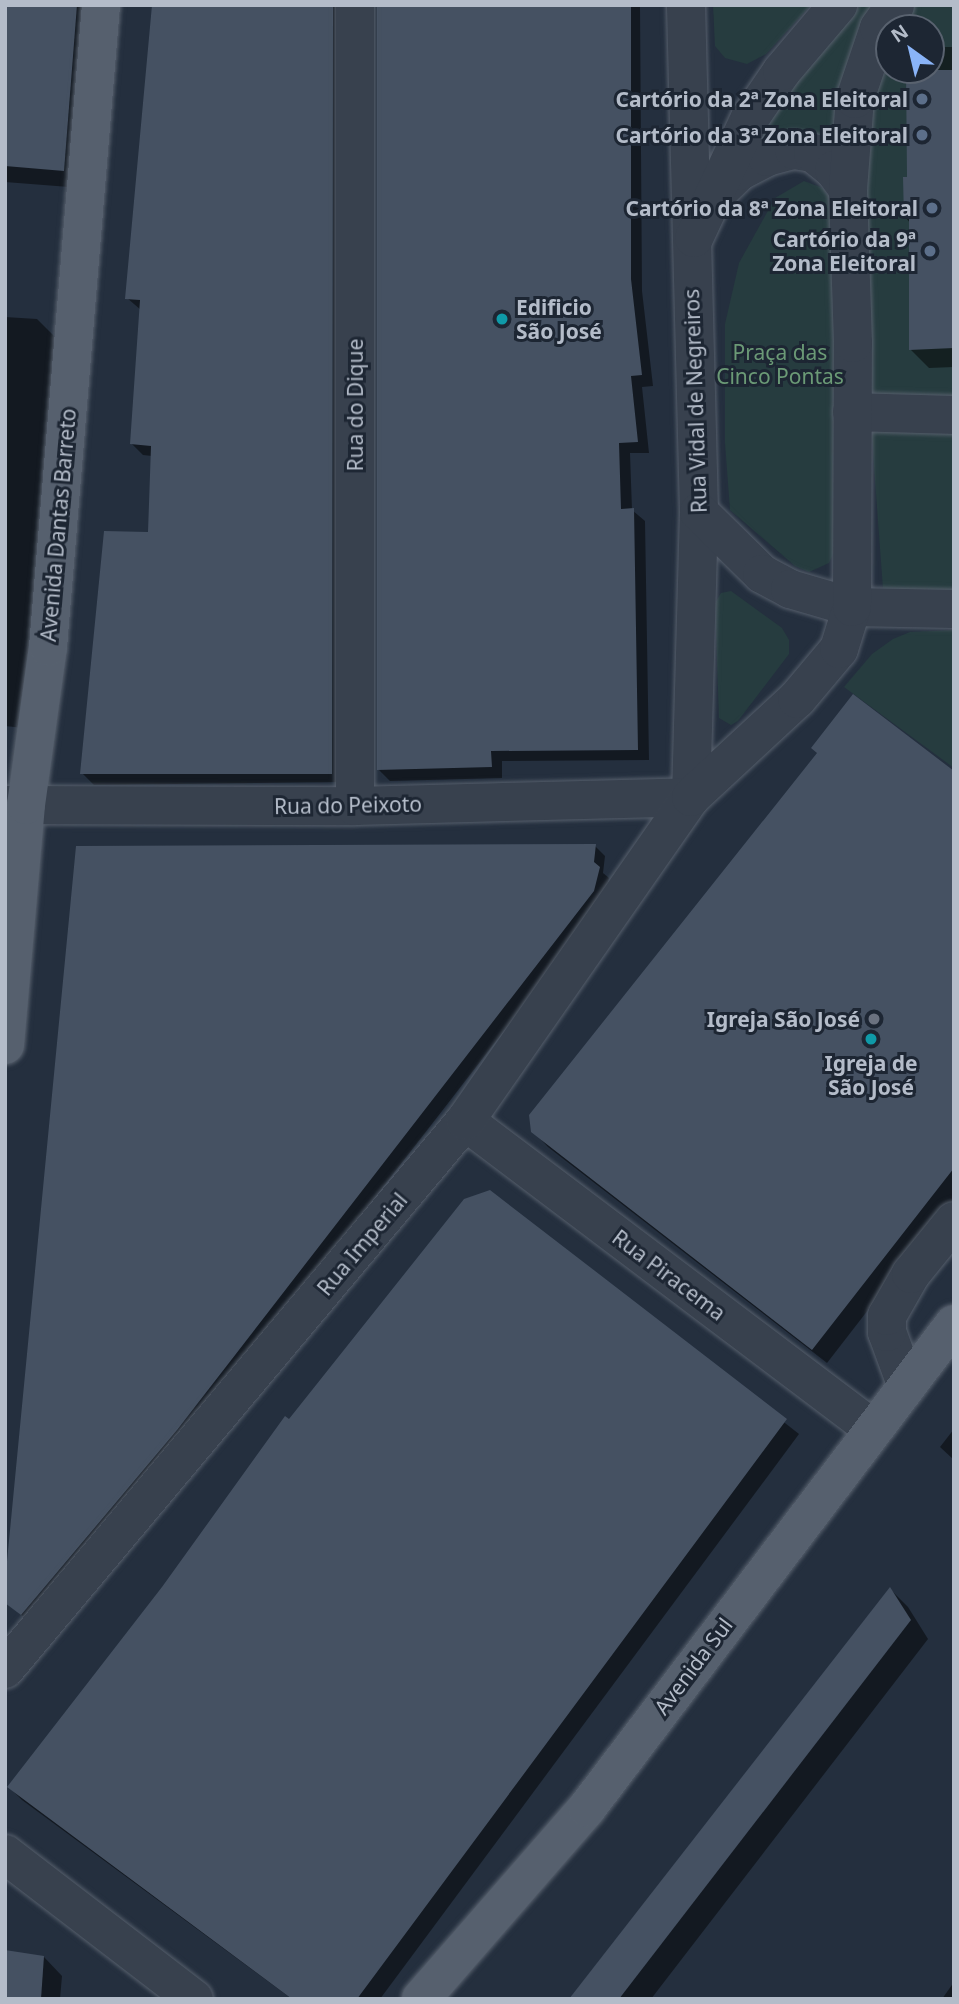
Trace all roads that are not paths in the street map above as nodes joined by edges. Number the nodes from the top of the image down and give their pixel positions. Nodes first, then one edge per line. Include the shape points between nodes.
1 (101, 5) edge
2 (355, 5) edge
3 (686, 5) edge
4 (838, 5) edge
5 (895, 5) edge
6 (848, 189) junction
7 (711, 199) junction
8 (690, 246) junction
9 (852, 412) junction
10 (954, 415) edge
11 (699, 512) junction
12 (852, 607) junction
13 (954, 609) edge
14 (691, 797) junction
15 (16, 805) edge
16 (355, 806) junction
17 (5, 1045) edge
18 (465, 1121) junction
19 (954, 1222) edge
20 (954, 1324) edge
21 (905, 1384) junction
22 (873, 1429) junction
23 (5, 1669) edge
24 (5, 1854) edge
25 (194, 1999) edge
26 (421, 1999) edge

1 - 15 main road, Avenida Dantas Barreto via 48,647
2 - 16 street, Rua do Dique
3 - 8 street, Rua Vidal de Negreiros
4 - 7 street via 782,71 750,118
5 - 6 street via 878,28 855,99
6 - 7 street via 813,153 794,150 740,171
6 - 9 street
7 - 8 street
8 - 11 street, Rua Vidal de Negreiros
9 - 10 street
9 - 12 street
11 - 12 street via 762,574 790,589
11 - 14 street, Rua Vidal de Negreiros
12 - 13 street
12 - 14 street via 839,649 797,699
14 - 16 street, Rua do Peixoto
14 - 18 street, Rua Imperial
15 - 16 street, Rua do Peixoto
15 - 17 main road, Avenida Dantas Barreto
18 - 22 street, Rua Piracema
18 - 23 street, Rua Imperial
19 - 21 street via 911,1274 887,1316 887,1332
20 - 21 main road, Avenida Sul
21 - 22 main road, Avenida Sul
22 - 26 main road, Avenida Sul via 587,1808
24 - 25 street

